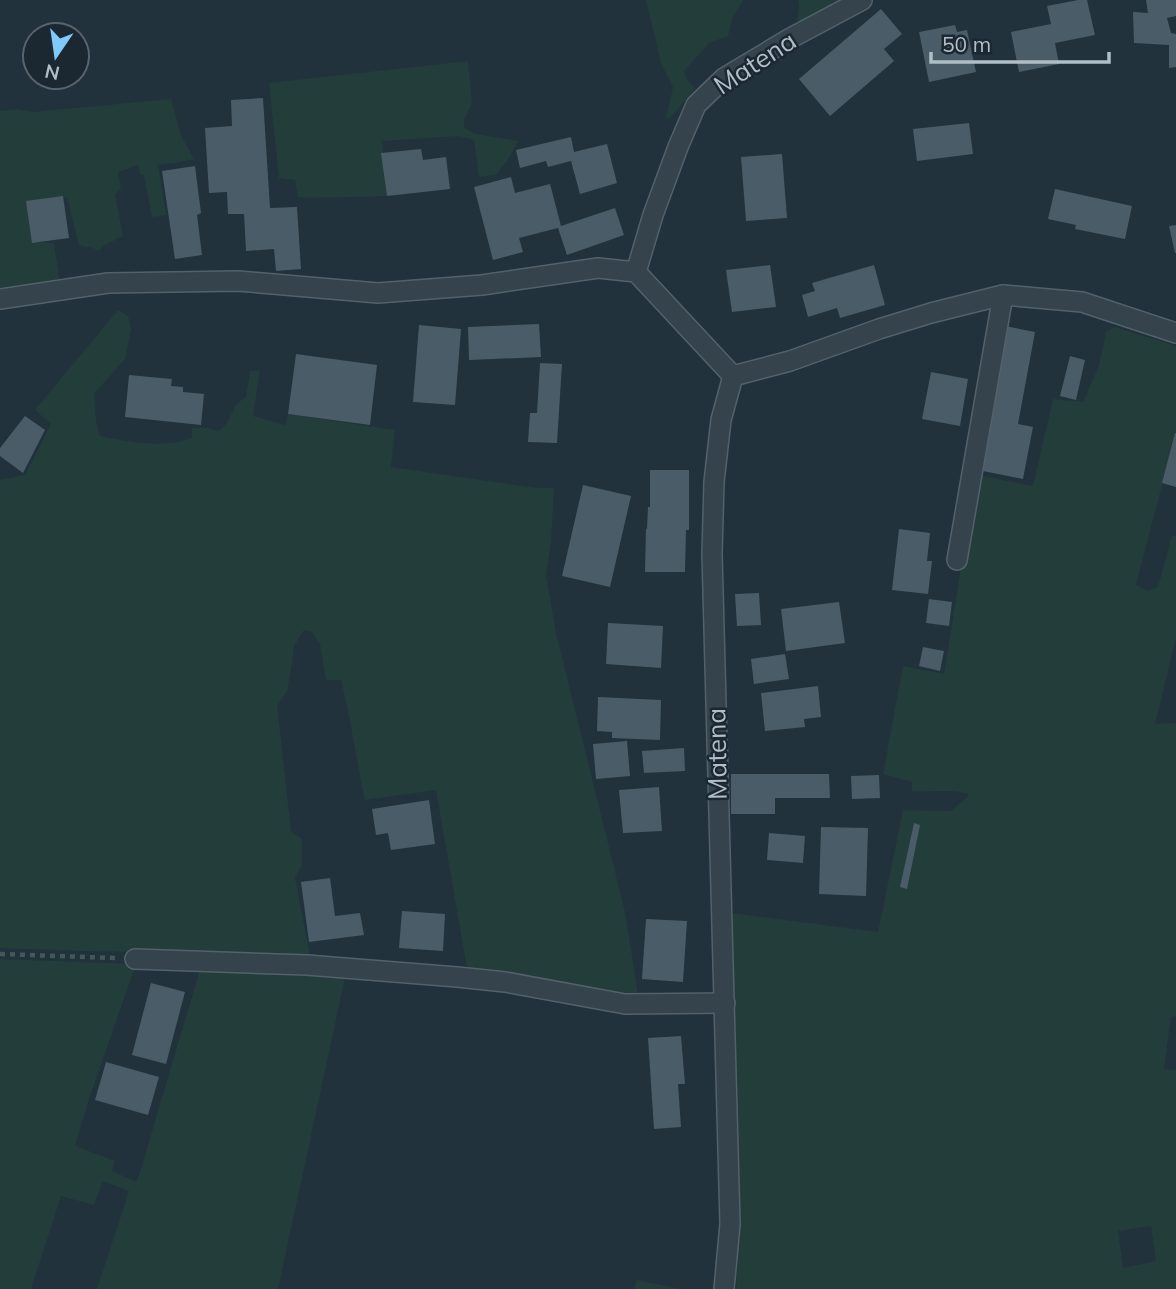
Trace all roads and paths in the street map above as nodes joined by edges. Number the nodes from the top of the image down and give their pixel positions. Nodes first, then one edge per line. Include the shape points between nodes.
1 (862, 0) edge
2 (636, 272) junction
3 (1003, 295) junction
4 (0, 299) edge
5 (1176, 333) edge
6 (733, 376) junction
7 (957, 560) dead end
8 (0, 954) edge
9 (135, 959) joint
10 (725, 1003) junction
11 (724, 1289) edge

1 - 2 street, Matena via 724,78 696,105
2 - 4 street via 598,268 482,285 378,293 238,281 108,283
2 - 6 street
3 - 5 street via 1082,302
3 - 6 street
3 - 7 street
6 - 10 street, Matena via 721,420 712,554
8 - 9 path
9 - 10 street via 307,965 457,977 625,1004
10 - 11 street, Matena via 730,1224

